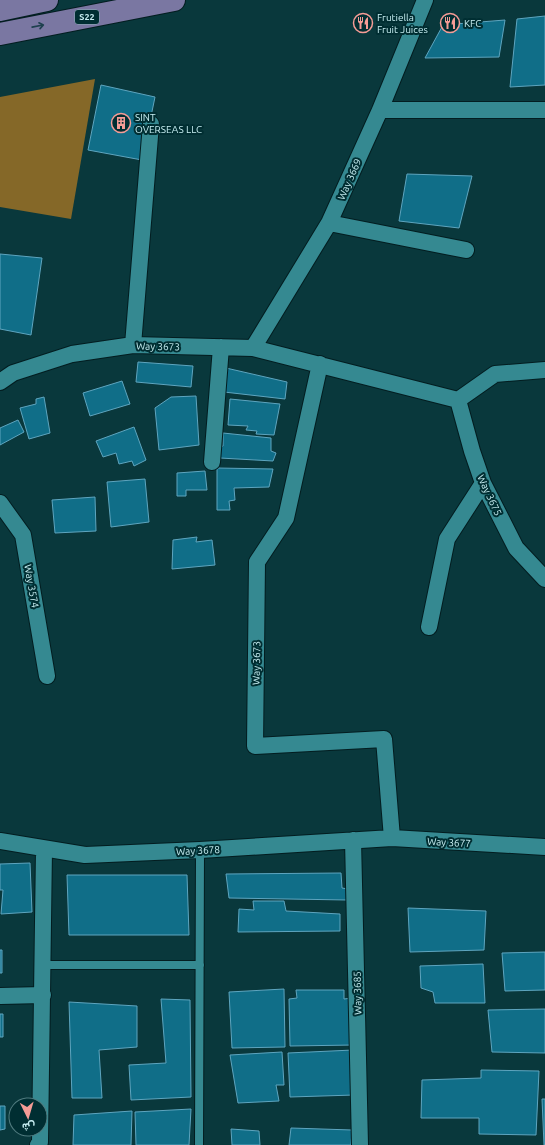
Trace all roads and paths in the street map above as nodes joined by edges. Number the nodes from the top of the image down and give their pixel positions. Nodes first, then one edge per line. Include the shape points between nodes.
1 (48, 0) edge
2 (174, 0) edge
3 (425, 0) edge
4 (6, 7) edge
5 (0, 34) edge
6 (380, 110) junction
7 (545, 110) edge
8 (151, 124) dead end
9 (329, 224) junction
10 (466, 250) dead end
11 (133, 345) junction
12 (221, 347) junction
13 (253, 348) junction
14 (320, 364) junction
15 (545, 370) edge
16 (0, 382) edge
17 (458, 400) junction
18 (212, 462) dead end
19 (483, 483) junction
20 (0, 503) edge
21 (545, 579) edge
22 (429, 627) dead end
23 (47, 676) dead end
24 (392, 838) junction
25 (353, 840) junction
26 (0, 841) edge
27 (545, 847) edge
28 (44, 849) junction
29 (200, 850) junction
30 (43, 965) junction
31 (200, 965) junction
32 (43, 995) junction
33 (0, 996) edge
34 (38, 1145) edge
35 (199, 1145) edge
36 (360, 1145) edge

1 - 4 main road
5 -> 2 main road, S22
3 - 6 street, Way 3669
6 - 7 street
6 - 9 street, Way 3669
8 - 11 street
9 - 10 street
9 - 13 street, Way 3669
11 - 12 street, Way 3673
11 - 16 street, Way 3673 via 72,354 13,373
12 - 13 street, Way 3673
12 - 18 street
13 - 14 street, Way 3673
14 - 17 street, Way 3673
14 - 24 street, Way 3673 via 286,518 257,562 255,746 384,739
15 - 17 street via 495,374
17 - 19 street, Way 3675
19 - 21 street, Way 3675 via 516,548
19 - 22 street via 448,539
20 - 23 street, Way 3574 via 23,535
24 - 25 street, Way 3677
24 - 27 street, Way 3677
25 - 29 street, Way 3678
25 - 36 street, Way 3685
26 - 28 street, Way 3678
28 - 29 street, Way 3678 via 85,855
28 - 30 street
29 - 31 lane
30 - 31 lane
30 - 32 street
31 - 35 lane
32 - 33 street
32 - 34 street

